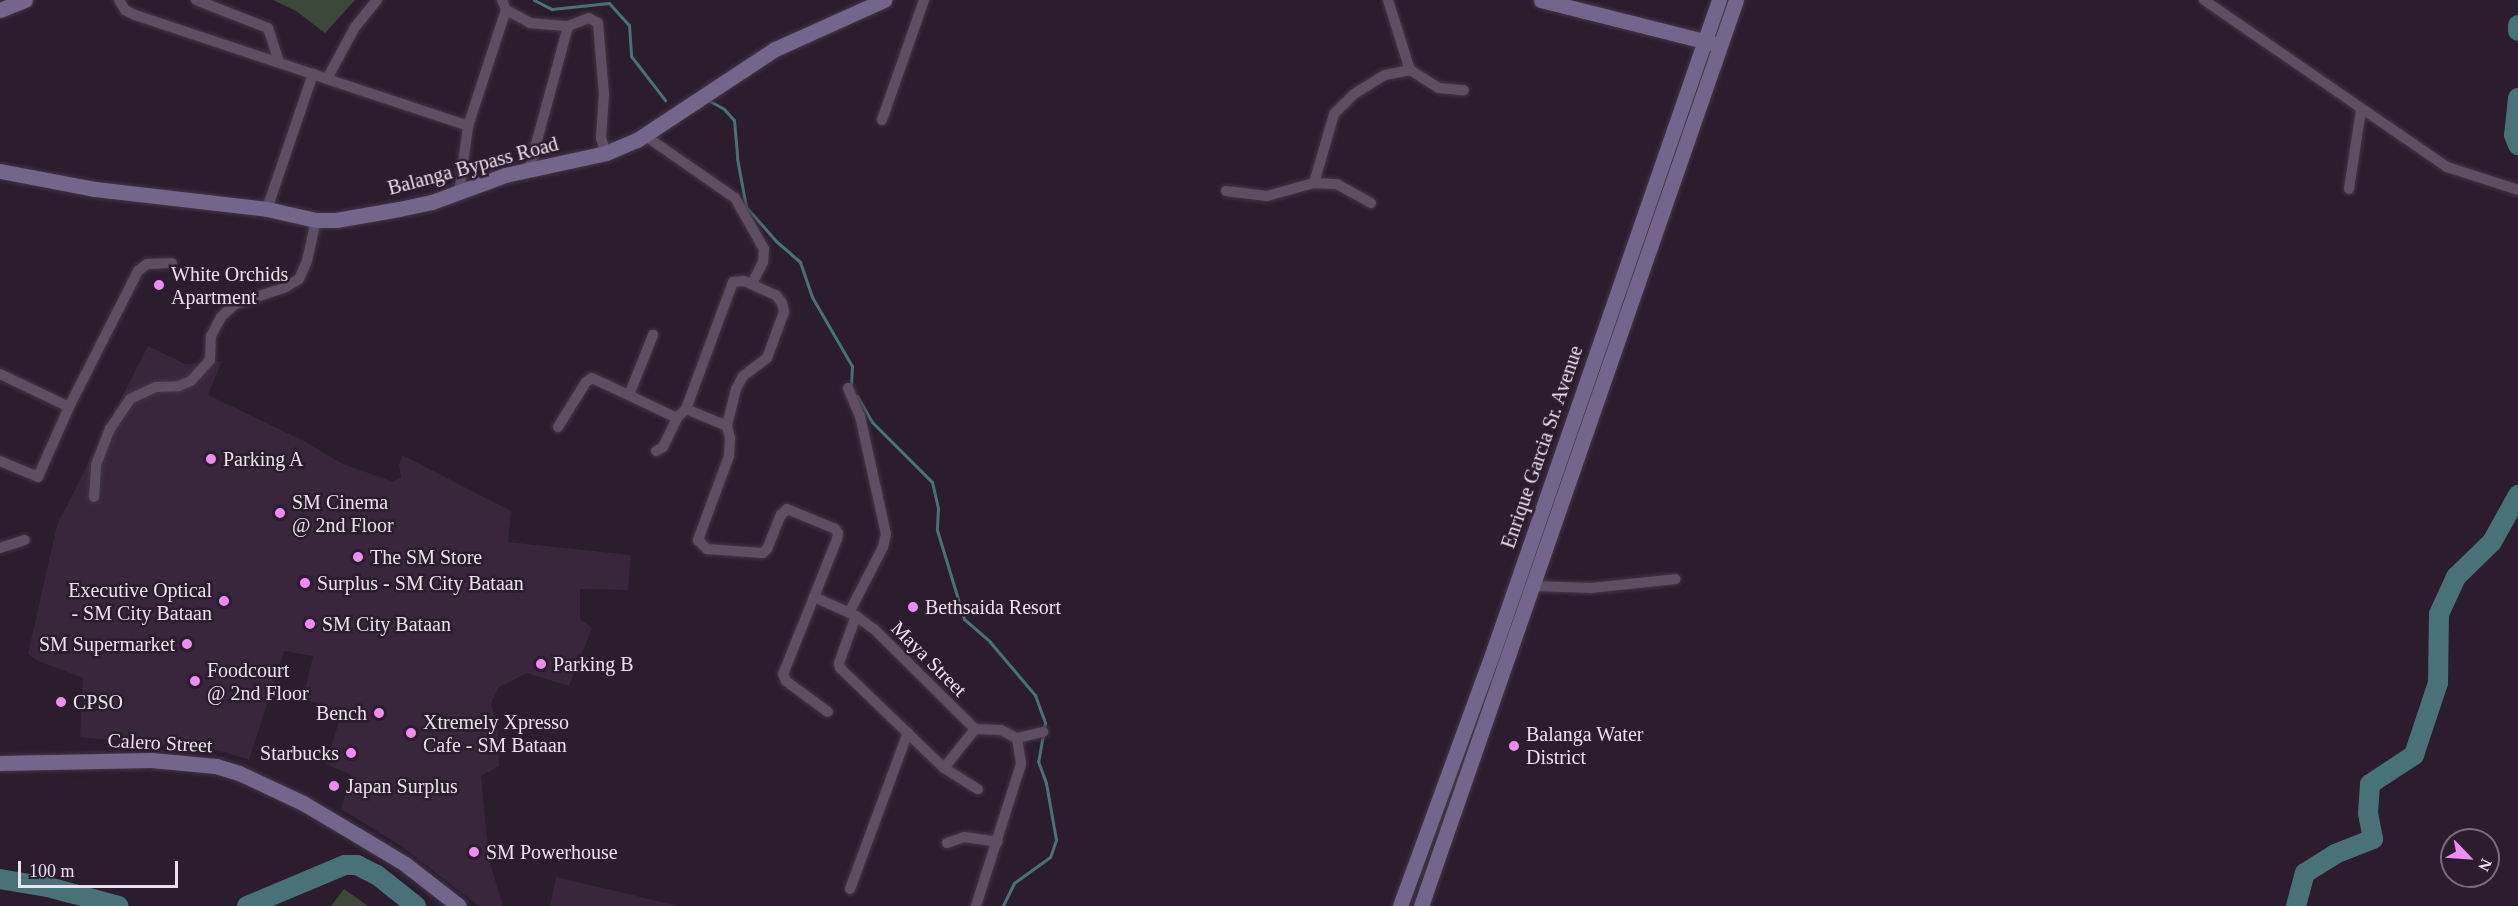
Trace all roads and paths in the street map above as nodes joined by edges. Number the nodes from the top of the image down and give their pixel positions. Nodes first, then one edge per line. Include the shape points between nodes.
1 (25, 0) edge
2 (119, 0) edge
3 (196, 0) edge
4 (377, 0) edge
5 (884, 0) edge
6 (924, 0) edge
7 (1388, 0) edge
8 (1541, 0) edge
9 (1719, 0) edge
10 (1736, 0) edge
11 (2204, 0) edge
12 (504, 5) edge
13 (0, 10) edge
14 (568, 26) junction
15 (1704, 41) junction
16 (1720, 46) junction
17 (279, 61) junction
18 (1410, 70) junction
19 (314, 74) junction
20 (327, 79) junction
21 (1464, 90) dead end
22 (2361, 110) junction
23 (882, 120) dead end
24 (468, 126) junction
25 (644, 135) junction
26 (606, 153) junction
27 (529, 170) junction
28 (0, 171) edge
29 (1314, 183) junction
30 (2349, 189) dead end
31 (2518, 190) edge
32 (1226, 191) dead end
33 (459, 193) junction
34 (1371, 203) dead end
35 (267, 209) junction
36 (316, 220) junction
37 (172, 263) dead end
38 (752, 284) junction
39 (653, 335) dead end
40 (0, 374) edge
41 (848, 388) dead end
42 (629, 395) junction
43 (69, 407) junction
44 (686, 409) junction
45 (677, 418) junction
46 (727, 426) junction
47 (558, 427) dead end
48 (656, 451) dead end
49 (0, 461) edge
50 (94, 497) dead end
51 (25, 540) dead end
52 (0, 548) edge
53 (1676, 579) dead end
54 (1533, 586) junction
55 (814, 597) junction
56 (853, 615) junction
57 (1494, 650) junction
58 (1510, 653) junction
59 (828, 712) dead end
60 (975, 729) junction
61 (908, 732) junction
62 (1043, 732) dead end
63 (1017, 738) junction
64 (0, 763) edge
65 (944, 768) junction
66 (978, 789) dead end
67 (998, 842) junction
68 (947, 843) dead end
69 (850, 889) dead end
70 (459, 906) edge
71 (976, 906) edge
72 (1400, 906) edge
73 (1421, 906) edge

1 - 13 main road
2 - 17 street via 125,10 135,15
3 - 17 street via 268,28
4 - 20 street via 355,27
5 - 25 main road, Balanga Bypass Road via 775,50
6 - 23 street
7 - 18 street
8 - 15 main road
9 - 15 main road, Enrique Garcia Sr. Avenue
10 - 16 main road, Enrique Garcia Sr. Avenue
11 - 22 street
12 - 14 street via 530,23
12 - 24 street
14 - 26 street via 589,18 598,23 604,94 601,138
14 - 27 street
15 - 16 main road
15 - 57 main road, Enrique Garcia Sr. Avenue
16 - 54 main road, Enrique Garcia Sr. Avenue
17 - 19 street
18 - 21 street via 1439,88
18 - 29 street via 1385,75 1353,94 1334,114
19 - 20 street
19 - 35 street
20 - 24 street
22 - 30 street
22 - 31 street via 2447,167
24 - 33 street
25 - 26 main road, Balanga Bypass Road
25 - 38 street via 735,198 764,249 763,262
26 - 27 main road, Balanga Bypass Road
27 - 33 main road, Balanga Bypass Road
28 - 35 main road, Balanga Bypass Road via 95,189
29 - 32 street via 1267,196
29 - 34 street via 1337,184
33 - 36 main road, Balanga Bypass Road via 399,209
35 - 36 main road, Balanga Bypass Road
36 - 50 street via 299,279 236,304 221,317 211,336 210,360 191,381 156,387 130,399 110,429 96,465
37 - 43 street via 147,264 138,271
38 - 44 street via 737,280 730,287
38 - 46 street via 776,295 784,312 767,358 743,376 736,389
39 - 42 street
40 - 43 street
41 - 56 street via 860,416 886,534
42 - 45 street
42 - 47 street via 592,378
43 - 49 street via 38,477
44 - 45 street
44 - 46 street
45 - 48 street via 663,447
46 - 55 street via 729,456 698,540 707,549 763,553 787,509 835,529 837,538
51 - 52 street
53 - 54 street via 1591,588
54 - 58 main road, Enrique Garcia Sr. Avenue
55 - 56 street, Maya Street
55 - 59 street via 783,674 786,681
56 - 60 street, Maya Street via 874,629
56 - 61 street via 840,668
57 - 58 main road
57 - 72 main road, Enrique Garcia Sr. Avenue
58 - 73 main road, Enrique Garcia Sr. Avenue
60 - 63 street via 1001,730
60 - 65 street
61 - 65 street
61 - 69 street
62 - 63 street
63 - 67 street via 1021,764
64 - 70 main road, Calero Street via 151,760 216,766 239,773 303,803 405,864
65 - 66 street
67 - 68 street via 964,837
67 - 71 street

